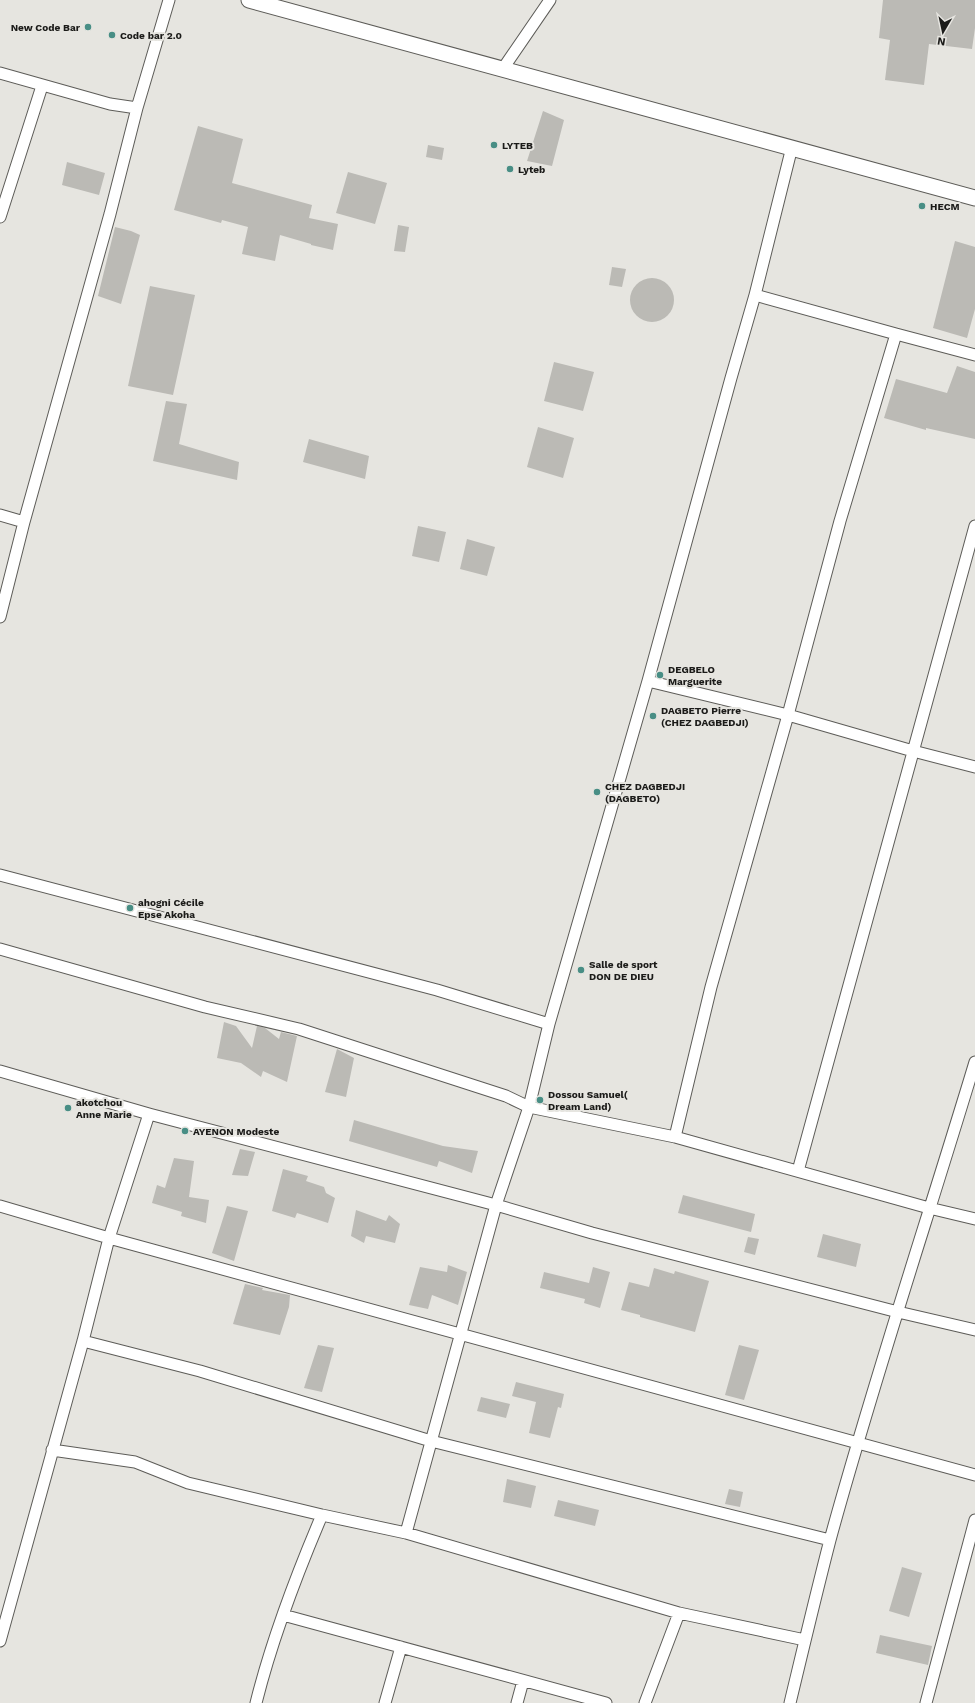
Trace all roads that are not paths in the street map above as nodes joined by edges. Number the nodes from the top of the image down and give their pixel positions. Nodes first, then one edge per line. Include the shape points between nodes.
1 (169, 0) edge
2 (249, 0) edge
3 (550, 0) edge
4 (502, 70) junction
5 (0, 73) edge
6 (42, 86) junction
7 (137, 108) junction
8 (792, 147) junction
9 (975, 198) edge
10 (0, 217) edge
11 (755, 295) junction
12 (896, 334) junction
13 (975, 355) edge
14 (0, 515) edge
15 (24, 522) junction
16 (975, 526) edge
17 (0, 617) edge
18 (648, 681) junction
19 (788, 715) junction
20 (913, 751) junction
21 (975, 767) edge
22 (0, 875) edge
23 (0, 949) edge
24 (549, 1024) junction
25 (975, 1062) edge
26 (0, 1071) edge
27 (971, 1089) edge
28 (529, 1107) junction
29 (149, 1114) junction
30 (675, 1138) junction
31 (798, 1171) junction
32 (496, 1205) junction
33 (0, 1206) edge
34 (929, 1208) junction
35 (975, 1219) edge
36 (109, 1238) junction
37 (898, 1312) junction
38 (975, 1330) edge
39 (460, 1334) junction
40 (83, 1341) junction
41 (431, 1441) junction
42 (858, 1444) junction
43 (52, 1450) junction
44 (975, 1475) edge
45 (322, 1515) junction
46 (975, 1520) edge
47 (406, 1533) junction
48 (830, 1540) junction
49 (679, 1613) junction
50 (283, 1616) junction
51 (805, 1640) junction
52 (0, 1641) edge
53 (401, 1647) junction
54 (523, 1681) junction
55 (256, 1703) edge
56 (385, 1703) edge
57 (516, 1703) edge
58 (606, 1703) edge
59 (645, 1703) edge
60 (790, 1703) edge
61 (926, 1703) edge

1 - 7 street
2 - 4 street
3 - 4 street
4 - 8 street
5 - 6 street
6 - 7 street via 110,104
6 - 10 street
7 - 15 street
8 - 9 street
8 - 11 street
11 - 12 street
11 - 18 street
12 - 13 street
12 - 19 street via 840,521
14 - 15 street
15 - 17 street
16 - 20 street
18 - 19 street
18 - 24 street
19 - 20 street
19 - 30 street via 711,987
20 - 21 street
20 - 31 street
22 - 24 street via 437,990
23 - 28 street via 205,1007 299,1029 506,1096
24 - 28 street
25 - 27 street
26 - 29 street
27 - 34 street
28 - 30 street
28 - 32 street
29 - 32 street
29 - 36 street
30 - 31 street
31 - 34 street
32 - 37 street
32 - 39 street
33 - 36 street
34 - 35 street
34 - 37 street
36 - 39 street
36 - 40 street
37 - 38 street
37 - 42 street
39 - 41 street
39 - 42 street
40 - 41 street via 200,1371
40 - 43 street
41 - 47 street
41 - 48 street
42 - 44 street
42 - 48 street
43 - 45 street via 135,1462 188,1483
43 - 52 street
45 - 47 street
45 - 50 street via 301,1563
46 - 61 street
47 - 49 street
48 - 51 street
49 - 51 street
49 - 59 street
50 - 53 street
50 - 55 street
51 - 60 street
53 - 54 street
53 - 56 street
54 - 57 street
54 - 58 street

